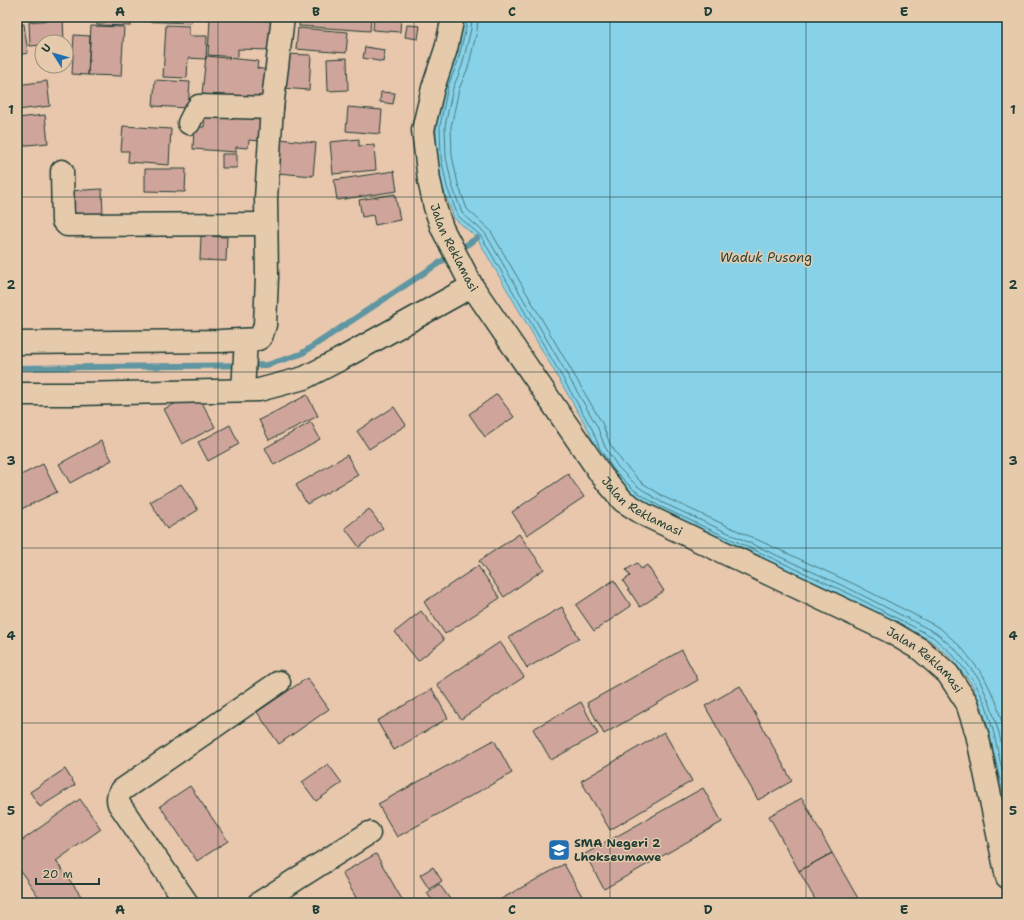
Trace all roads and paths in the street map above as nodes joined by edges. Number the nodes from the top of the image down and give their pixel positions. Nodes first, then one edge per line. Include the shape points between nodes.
1 (283, 17) edge
2 (454, 17) edge
3 (272, 108) junction
4 (189, 123) dead end
5 (62, 171) dead end
6 (266, 224) junction
7 (470, 281) junction
8 (17, 343) edge
9 (246, 344) junction
10 (243, 386) junction
11 (17, 394) edge
12 (279, 682) dead end
13 (369, 833) dead end
14 (1007, 877) edge
15 (188, 903) edge
16 (259, 903) edge

1 - 3 street
2 - 7 street, Jalan Reklamasi via 423,130 435,207 442,228
3 - 4 street via 199,106
3 - 6 street
5 - 6 street via 63,221 67,225
6 - 9 street via 265,325 262,337
7 - 10 street via 339,360 304,378 259,390
7 - 14 street, Jalan Reklamasi via 602,476 623,501 645,515 889,631 921,650 948,674 967,703 977,734
8 - 9 street via 220,341
9 - 10 street
10 - 11 street via 78,394
12 - 15 street via 118,794 119,804
13 - 16 street

